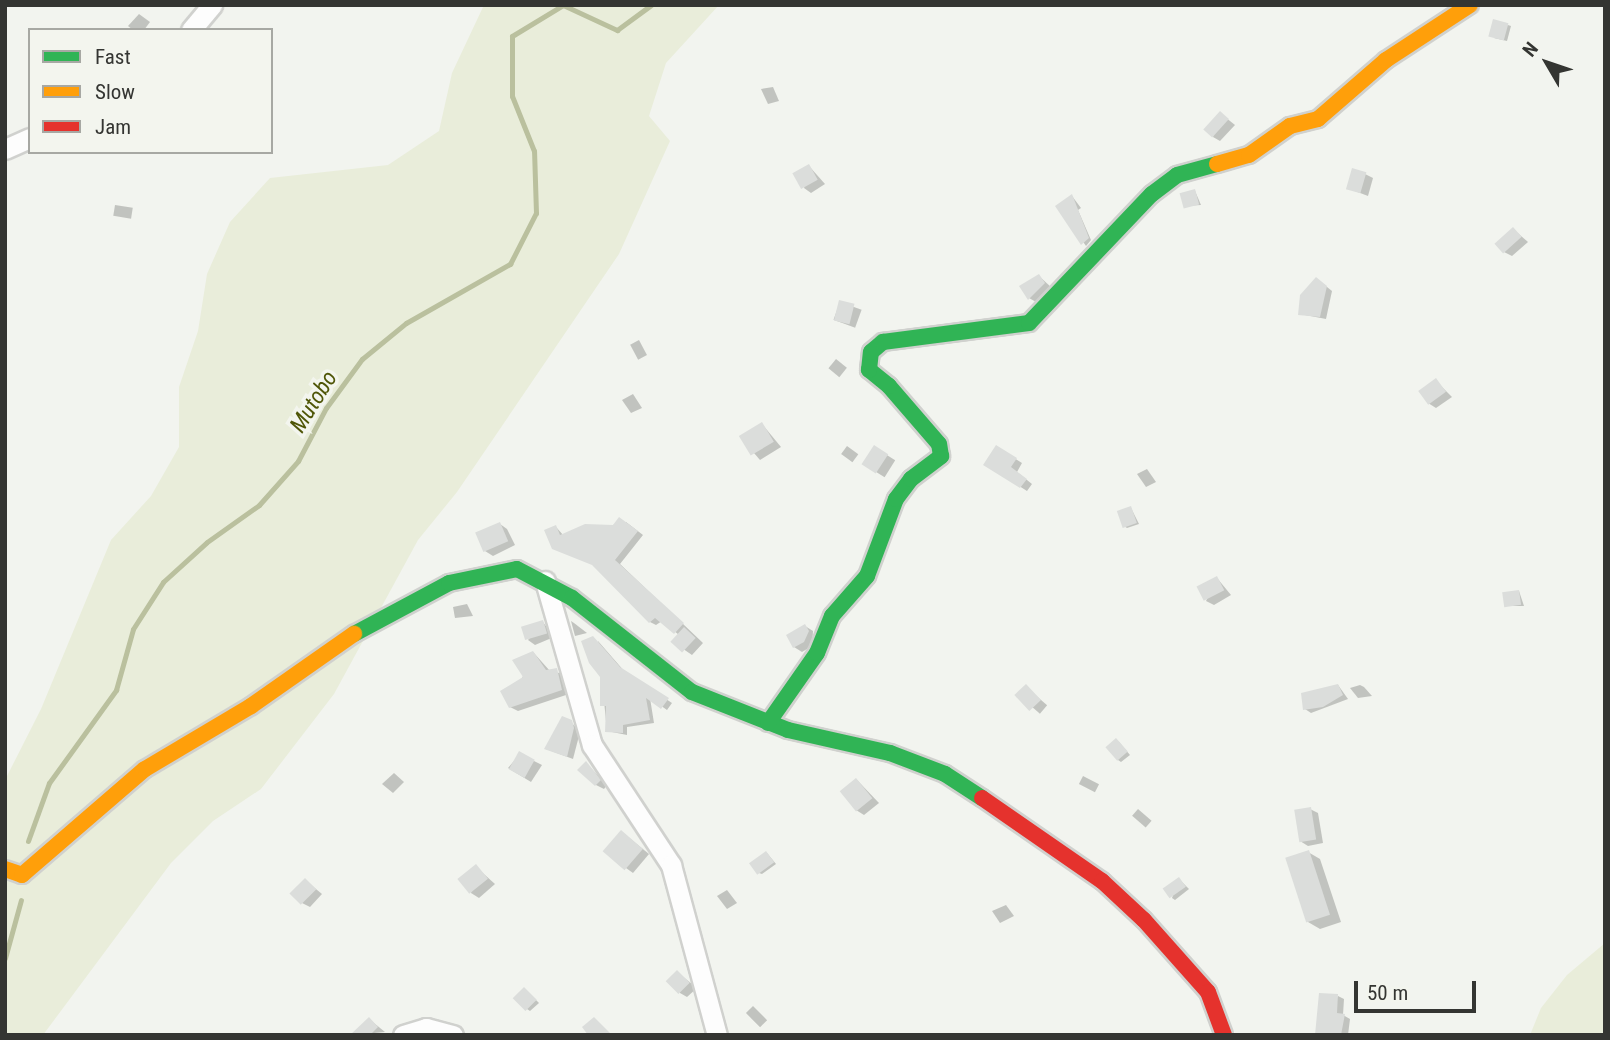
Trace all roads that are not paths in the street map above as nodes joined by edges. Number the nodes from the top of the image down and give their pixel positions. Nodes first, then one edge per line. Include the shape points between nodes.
1 (212, 5) edge
2 (1470, 5) edge
3 (193, 28) edge
4 (28, 139) edge
5 (5, 149) edge
6 (545, 581) junction
7 (768, 723) junction
8 (5, 869) edge
9 (403, 1035) edge
10 (453, 1035) edge
11 (717, 1035) edge
12 (1224, 1035) edge

1 - 3 street
2 - 7 main road via 1386,60 1318,119 1290,126 1249,155 1177,175 1152,194 1030,323 883,342 871,352 869,370 939,444 941,456 911,479 896,499 867,576 832,616 817,653
4 - 5 street
6 - 7 main road via 692,692
6 - 8 main road via 517,569 449,583 354,634 251,706 145,769 78,832 22,875
6 - 11 street via 592,745 671,865
7 - 12 main road via 890,754 945,774 1010,816 1102,881 1144,920 1208,992
9 - 10 street via 425,1028

